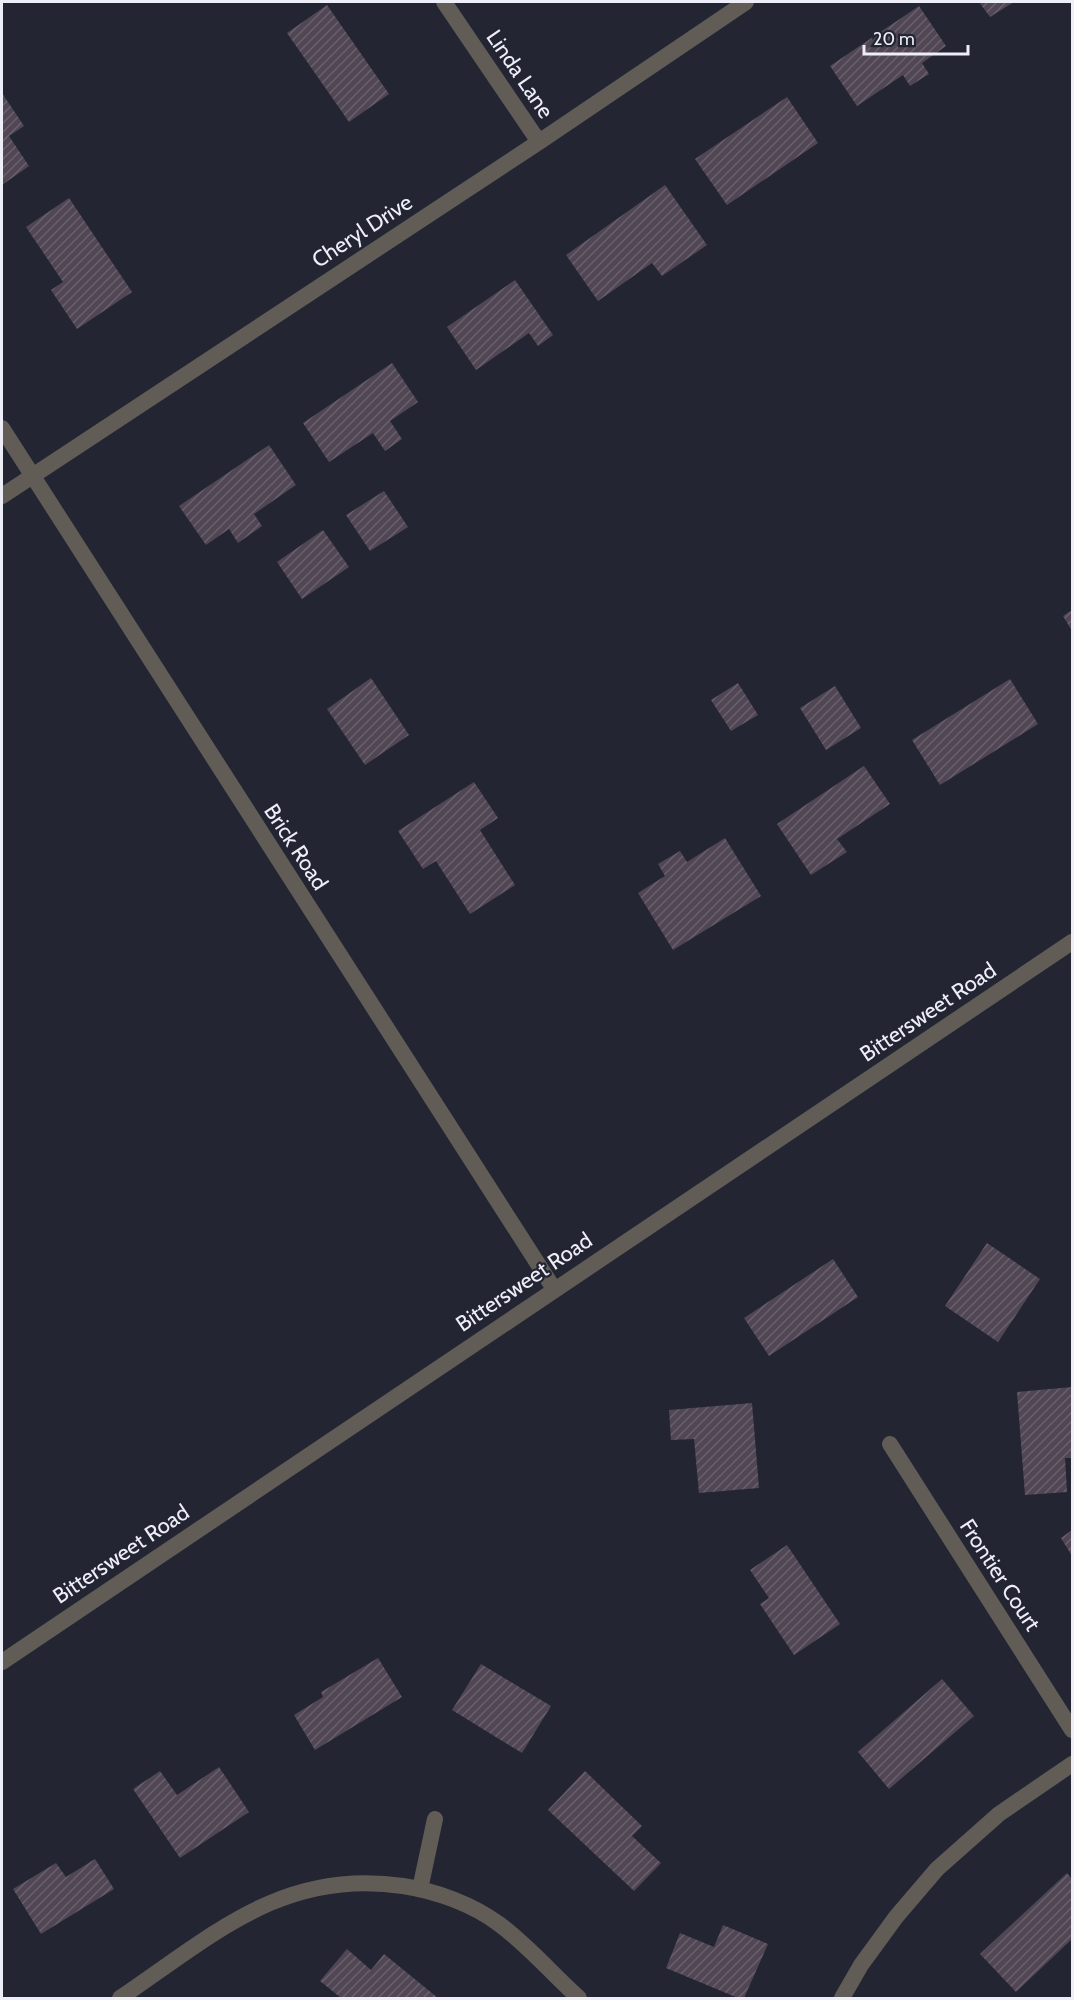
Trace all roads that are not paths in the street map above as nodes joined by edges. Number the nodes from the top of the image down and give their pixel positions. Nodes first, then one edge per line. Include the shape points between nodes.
1 (444, 2) edge
2 (746, 2) edge
3 (539, 142) junction
4 (2, 428) edge
5 (31, 475) junction
6 (2, 496) edge
7 (1072, 942) edge
8 (554, 1289) junction
9 (890, 1444) dead end
10 (2, 1662) edge
11 (1072, 1730) edge
12 (1072, 1764) edge
13 (435, 1819) dead end
14 (420, 1889) junction
15 (120, 1998) edge
16 (579, 1998) edge
17 (842, 1998) edge

1 - 3 street, Linda Lane
2 - 3 street, Cheryl Drive
3 - 5 street, Cheryl Drive
4 - 5 street, Brick Road
5 - 6 street, Cheryl Drive
5 - 8 street, Brick Road
7 - 8 street, Bittersweet Road
8 - 10 street, Bittersweet Road
9 - 11 street, Frontier Court
12 - 17 street via 999,1814 937,1869 896,1917
13 - 14 street
14 - 15 street via 349,1883 310,1888 269,1902
14 - 16 street via 459,1902 498,1923 533,1951

